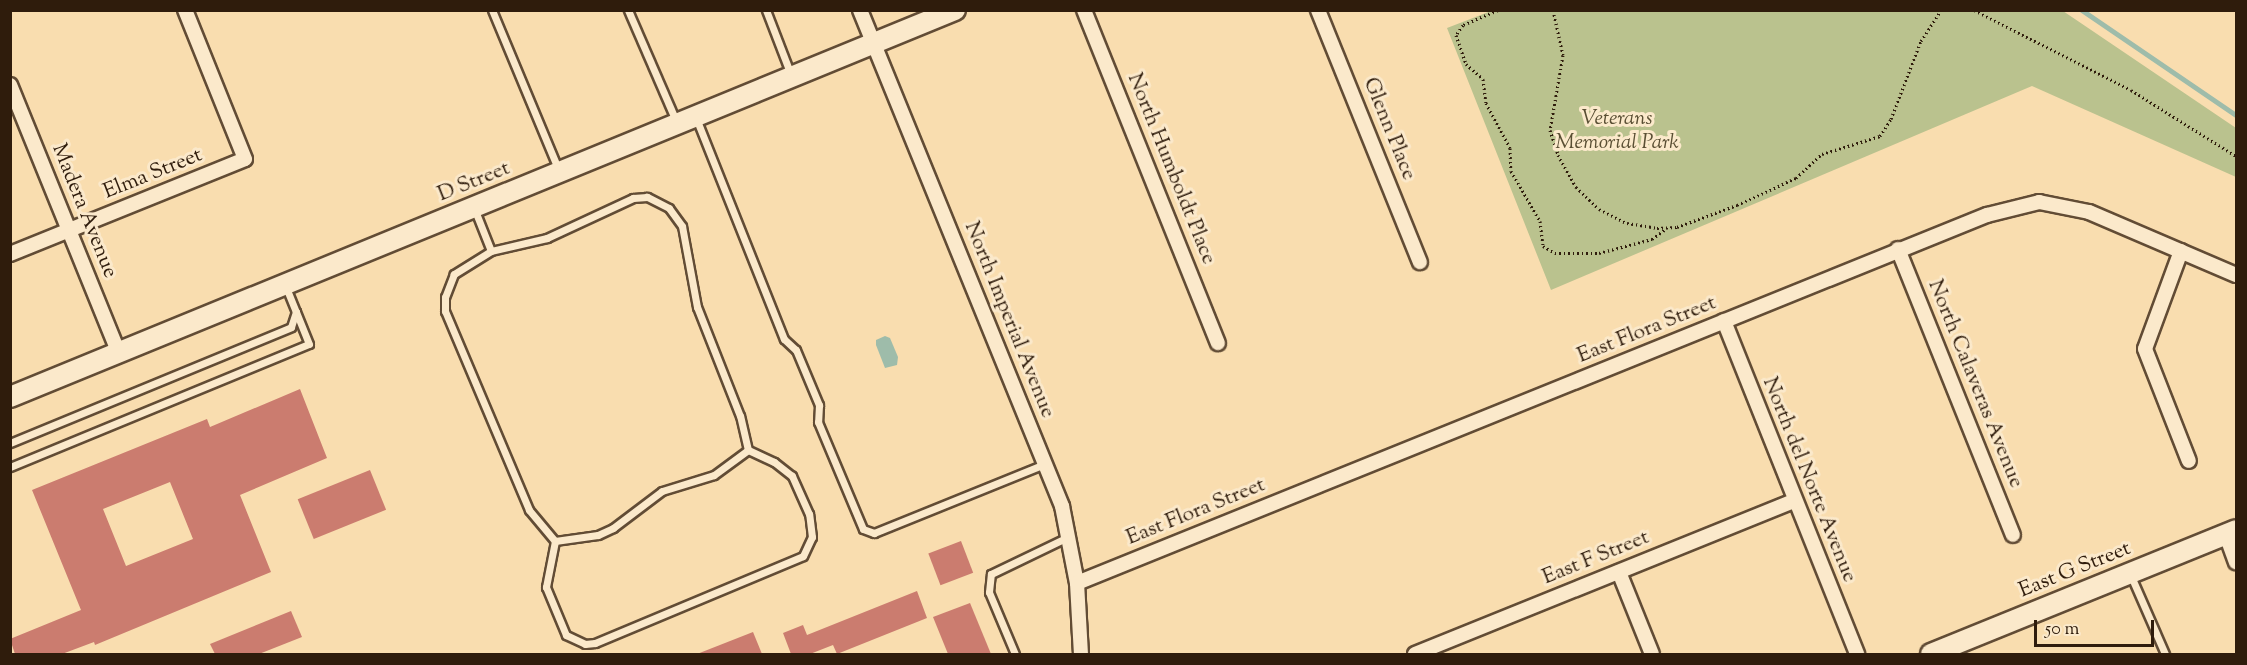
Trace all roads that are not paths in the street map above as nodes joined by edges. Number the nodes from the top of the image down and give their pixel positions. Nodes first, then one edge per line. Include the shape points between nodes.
1 (185, 10) edge
2 (492, 10) edge
3 (628, 10) edge
4 (766, 10) edge
5 (860, 10) edge
6 (955, 10) edge
7 (1084, 10) edge
8 (1318, 10) edge
9 (874, 44) junction
10 (792, 78) junction
11 (10, 85) edge
12 (687, 122) junction
13 (560, 173) junction
14 (474, 208) junction
15 (69, 230) junction
16 (1898, 249) junction
17 (2181, 251) junction
18 (491, 252) junction
19 (10, 254) edge
20 (1420, 262) dead end
21 (2236, 275) edge
22 (285, 285) junction
23 (296, 312) junction
24 (1724, 321) junction
25 (1218, 343) dead end
26 (119, 353) junction
27 (10, 397) edge
28 (10, 443) edge
29 (748, 450) junction
30 (2189, 461) dead end
31 (1045, 464) junction
32 (10, 467) edge
33 (1794, 501) junction
34 (2231, 532) edge
35 (2013, 535) dead end
36 (1071, 536) junction
37 (555, 541) junction
38 (2236, 562) edge
39 (1619, 572) junction
40 (2130, 574) junction
41 (1077, 583) junction
42 (1444, 649) edge
43 (1015, 654) edge
44 (1081, 654) edge
45 (1415, 654) edge
46 (1652, 654) edge
47 (1857, 654) edge
48 (1931, 654) edge
49 (2165, 654) edge

1 - 15 street, Elma Street via 245,159
2 - 13 lane
3 - 12 lane
4 - 10 lane
5 - 9 street, North Imperial Avenue
6 - 9 street, D Street
7 - 25 street, North Humboldt Place
8 - 20 street, Glenn Place
9 - 10 street, D Street
9 - 31 street, North Imperial Avenue
10 - 12 street, D Street
11 - 15 street, Madera Avenue
12 - 13 street, D Street
12 - 31 lane via 784,339 796,350 819,405 818,422 862,529 874,534
13 - 14 street, D Street
14 - 18 lane
14 - 22 street, D Street
15 - 19 street, Elma Street
15 - 26 street, Madera Avenue
16 - 17 street, East Flora Street via 1986,215 2039,202 2089,212
16 - 24 street, East Flora Street
16 - 35 street, North Calaveras Avenue
17 - 21 street, East Flora Street
17 - 30 street via 2145,350
18 - 29 lane via 547,238 633,198 647,197 669,208 682,226 697,307 740,416
18 - 37 lane via 454,273 445,297 445,311 529,510
22 - 23 lane
22 - 26 street, D Street
23 - 28 lane via 291,327
23 - 32 lane via 309,344
24 - 33 street, North del Norte Avenue
24 - 41 street, East Flora Street
26 - 27 street, D Street
29 - 37 lane via 714,475 662,491 605,532
29 - 37 lane via 792,476 808,514 810,547 796,561 605,640 585,644 566,635 546,587 547,566
31 - 36 street, North Imperial Avenue
33 - 39 street, East F Street
33 - 47 street, North del Norte Avenue
34 - 38 street
34 - 40 street, East G Street
36 - 41 street, North Imperial Avenue
36 - 43 lane via 991,574 989,592
39 - 42 street, East F Street
39 - 46 street
40 - 48 street, East G Street
40 - 49 lane
41 - 44 street, North Imperial Avenue
42 - 45 street, East F Street

